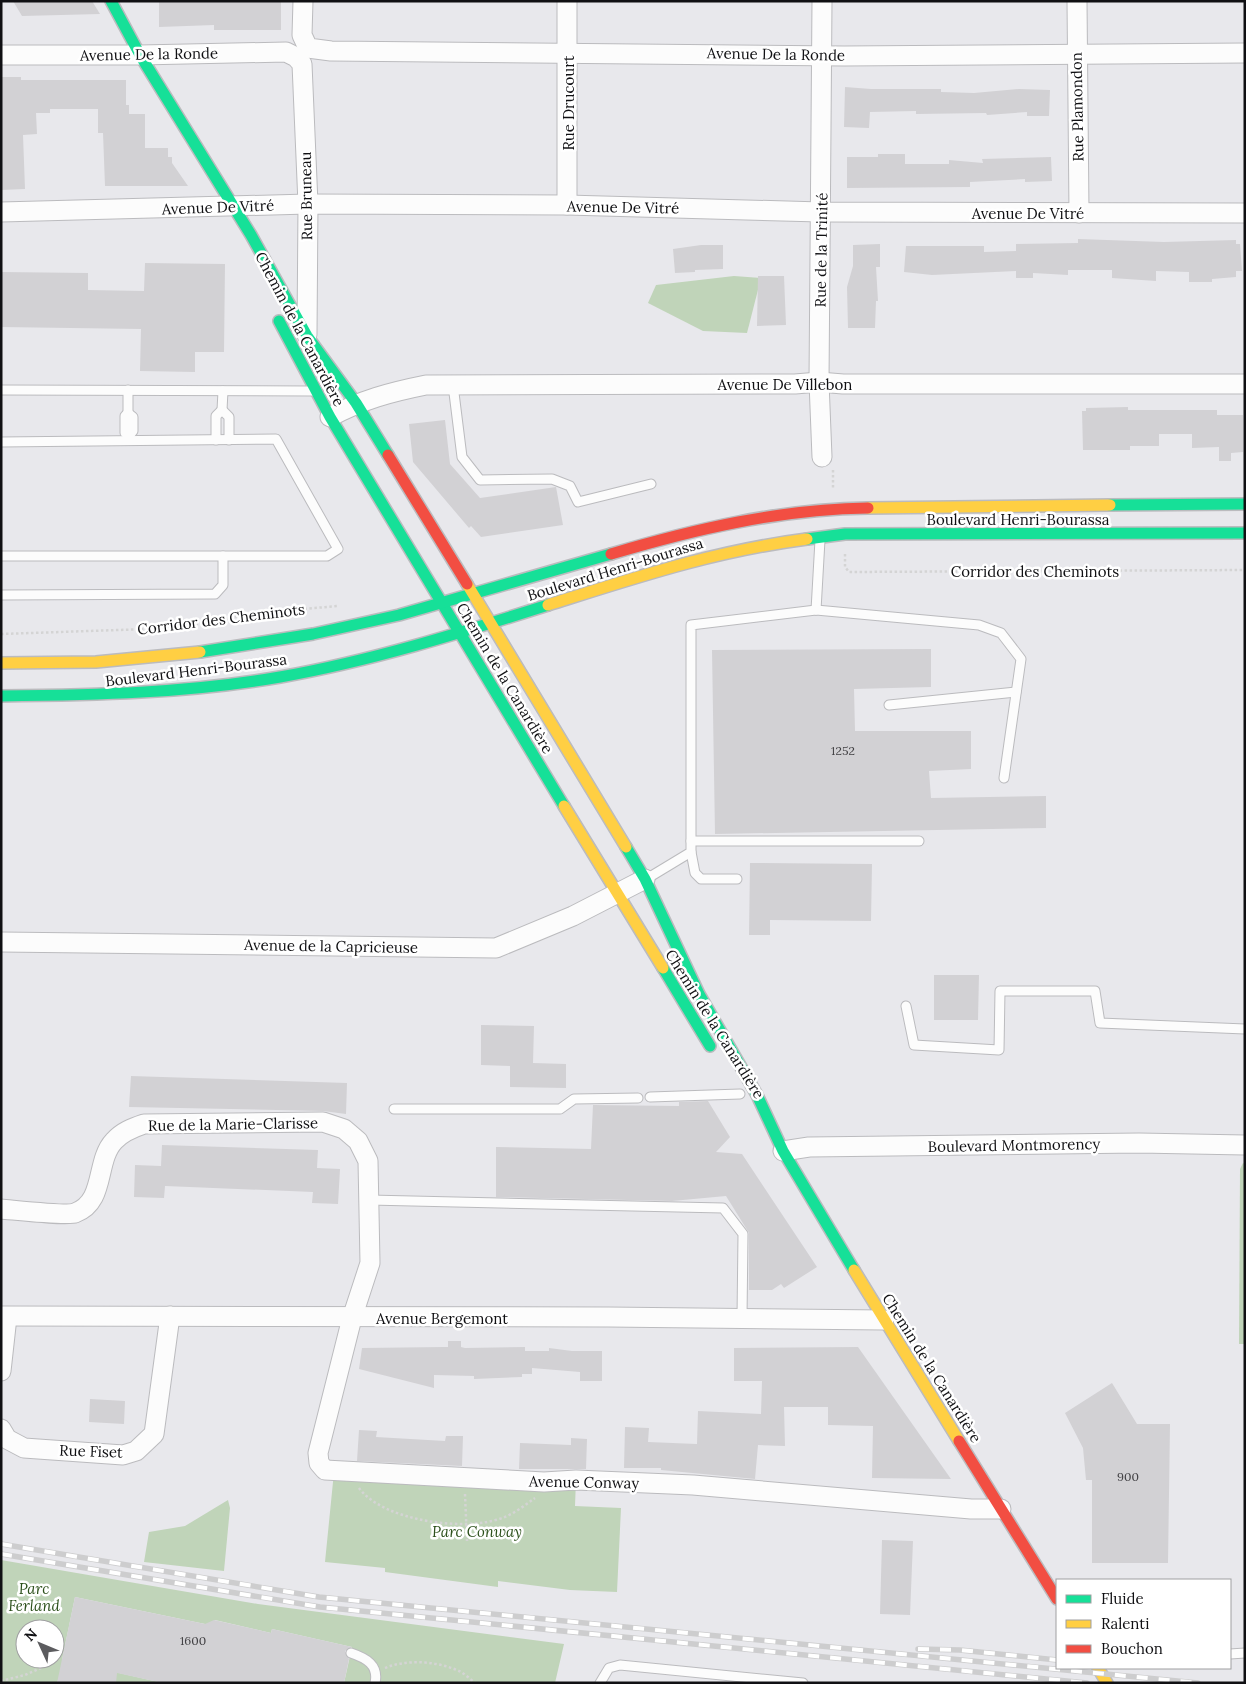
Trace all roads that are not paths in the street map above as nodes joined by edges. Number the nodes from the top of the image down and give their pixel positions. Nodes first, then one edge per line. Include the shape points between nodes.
1 (111, 1) edge
2 (302, 1) edge
3 (568, 1) edge
4 (822, 1) edge
5 (1077, 1) edge
6 (302, 52) junction
7 (568, 52) junction
8 (1245, 53) edge
9 (1, 55) edge
10 (140, 55) junction
11 (822, 55) junction
12 (1077, 55) junction
13 (308, 204) junction
14 (568, 205) junction
15 (1, 212) edge
16 (821, 212) junction
17 (1079, 213) junction
18 (1245, 213) edge
19 (232, 216) junction
20 (274, 312) dead end
21 (307, 336) junction
22 (819, 382) junction
23 (1245, 384) edge
24 (453, 385) junction
25 (1, 390) edge
26 (128, 390) junction
27 (223, 391) junction
28 (317, 391) junction
29 (356, 403) junction
30 (222, 410) junction
31 (330, 416) junction
32 (129, 439) junction
33 (216, 440) junction
34 (229, 440) junction
35 (1, 442) edge
36 (822, 457) road end
37 (651, 484) dead end
38 (1245, 504) edge
39 (821, 523) junction
40 (1245, 533) edge
41 (1, 556) edge
42 (223, 556) junction
43 (474, 594) junction
44 (1, 595) edge
45 (443, 604) junction
46 (816, 610) junction
47 (491, 623) junction
48 (460, 631) junction
49 (1, 663) edge
50 (1016, 692) junction
51 (1, 696) edge
52 (889, 705) dead end
53 (1004, 778) dead end
54 (691, 841) junction
55 (919, 841) dead end
56 (691, 852) junction
57 (645, 879) junction
58 (737, 879) dead end
59 (618, 895) junction
60 (1, 942) edge
61 (906, 1006) dead end
62 (1245, 1029) edge
63 (716, 1056) dead end
64 (731, 1080) dead end
65 (650, 1097) dead end
66 (638, 1098) dead end
67 (744, 1101) junction
68 (394, 1109) dead end
69 (1245, 1145) edge
70 (782, 1151) junction
71 (369, 1200) junction
72 (1, 1209) edge
73 (170, 1316) junction
74 (4, 1317) edge
75 (352, 1318) junction
76 (742, 1318) junction
77 (884, 1320) junction
78 (1, 1371) edge
79 (1, 1429) edge
80 (1001, 1509) junction
81 (1056, 1597) edge
82 (351, 1653) dead end
83 (1245, 1653) edge
84 (1231, 1654) edge
85 (1099, 1669) edge
86 (375, 1683) edge
87 (600, 1683) edge
88 (803, 1683) edge
89 (1107, 1683) edge

1 - 10 main road, Chemin de la Canardière
2 - 6 street, Rue Bruneau
3 - 7 street, Rue Drucourt
4 - 11 street, Rue de la Trinité
5 - 12 street, Rue Plamondon
6 - 7 street, Avenue De la Ronde
6 - 10 street, Avenue De la Ronde
6 - 13 street, Rue Bruneau
7 - 11 street, Avenue De la Ronde
7 - 14 street, Rue Drucourt
8 - 12 street, Avenue De la Ronde
9 - 10 street, Avenue De la Ronde
10 - 19 main road, Chemin de la Canardière
11 - 12 street, Avenue De la Ronde
11 - 16 street, Rue de la Trinité
12 - 17 street, Rue Plamondon
13 - 14 street, Avenue De Vitré
13 - 19 street, Avenue De Vitré
13 - 21 street, Rue Bruneau
14 - 16 street, Avenue De Vitré
15 - 19 street, Avenue De Vitré
16 - 17 street, Avenue De Vitré
16 - 22 street, Rue de la Trinité
17 - 18 street, Avenue De Vitré
19 - 21 main road, Chemin de la Canardière via 251,235
20 - 28 main road, Chemin de la Canardière
21 - 29 main road, Chemin de la Canardière
22 - 23 street, Avenue De Villebon
22 - 24 street, Avenue De Villebon
22 - 36 street, Rue de la Trinité
24 - 29 street, Avenue De Villebon via 426,385
24 - 37 lane via 462,457 480,480 552,478 570,486 578,502
25 - 26 lane
26 - 27 lane
26 - 32 lane via 128,413 124,416 125,433
27 - 28 lane
27 - 30 lane
28 - 31 main road, Chemin de la Canardière
29 - 31 street, Avenue De Villebon
29 - 43 main road, Chemin de la Canardière
30 - 33 lane via 216,416
30 - 34 lane via 229,417
31 - 45 main road, Chemin de la Canardière
32 - 33 lane
32 - 35 lane
33 - 34 lane
34 - 42 lane via 276,439 338,549 327,556
38 - 39 main road, Boulevard Henri-Bourassa
39 - 40 main road, Boulevard Henri-Bourassa via 844,534
39 - 43 main road, Boulevard Henri-Bourassa via 762,516 682,534
39 - 46 lane
39 - 47 main road, Boulevard Henri-Bourassa via 782,541 710,555
41 - 42 lane
42 - 44 lane via 223,585 215,594
43 - 45 main road, Boulevard Henri-Bourassa
43 - 47 main road, Chemin de la Canardière
45 - 48 main road, Chemin de la Canardière
45 - 49 main road, Boulevard Henri-Bourassa via 278,641 198,652 95,662
46 - 50 lane via 979,625 1001,633 1021,659
46 - 54 lane via 691,625
47 - 48 main road, Boulevard Henri-Bourassa
47 - 57 main road, Chemin de la Canardière
48 - 51 main road, Boulevard Henri-Bourassa via 319,669 251,682 102,696
48 - 59 main road, Chemin de la Canardière
50 - 52 lane
50 - 53 lane
54 - 55 lane
54 - 56 lane
56 - 57 lane
56 - 58 lane via 695,873 701,879
57 - 59 street, Avenue de la Capricieuse
57 - 70 main road, Chemin de la Canardière via 700,994 757,1095
59 - 60 street, Avenue de la Capricieuse via 496,948
59 - 63 main road, Chemin de la Canardière
61 - 62 lane via 914,1045 924,1046 999,1050 1000,991 1095,991 1100,1023
64 - 67 main road, Chemin de la Canardière
65 - 67 lane
66 - 68 lane via 574,1099 560,1109
67 - 70 main road, Chemin de la Canardière
69 - 70 street, Boulevard Montmorency via 859,1146
70 - 77 main road, Chemin de la Canardière
71 - 72 street, Rue de la Marie-Clarisse via 368,1161 358,1141 344,1129 323,1122 144,1124 128,1129 113,1141 105,1155 97,1189 88,1204 74,1213
71 - 75 street, Rue de la Marie-Clarisse via 370,1263
71 - 76 lane via 723,1208 742,1234
73 - 74 street, Avenue Bergemont
73 - 75 street, Avenue Bergemont
73 - 79 street, Rue Fiset via 154,1434 136,1451 123,1455 24,1448 7,1439
74 - 78 street
75 - 76 street, Avenue Bergemont
75 - 80 street, Avenue Conway via 318,1453 319,1463 325,1470 544,1482 576,1480 693,1485
76 - 77 street, Avenue Bergemont
77 - 80 main road, Chemin de la Canardière
80 - 81 main road, Chemin de la Canardière
82 - 86 lane via 366,1658 376,1672
83 - 84 lane
85 - 89 main road
87 - 88 lane via 609,1668 620,1665

